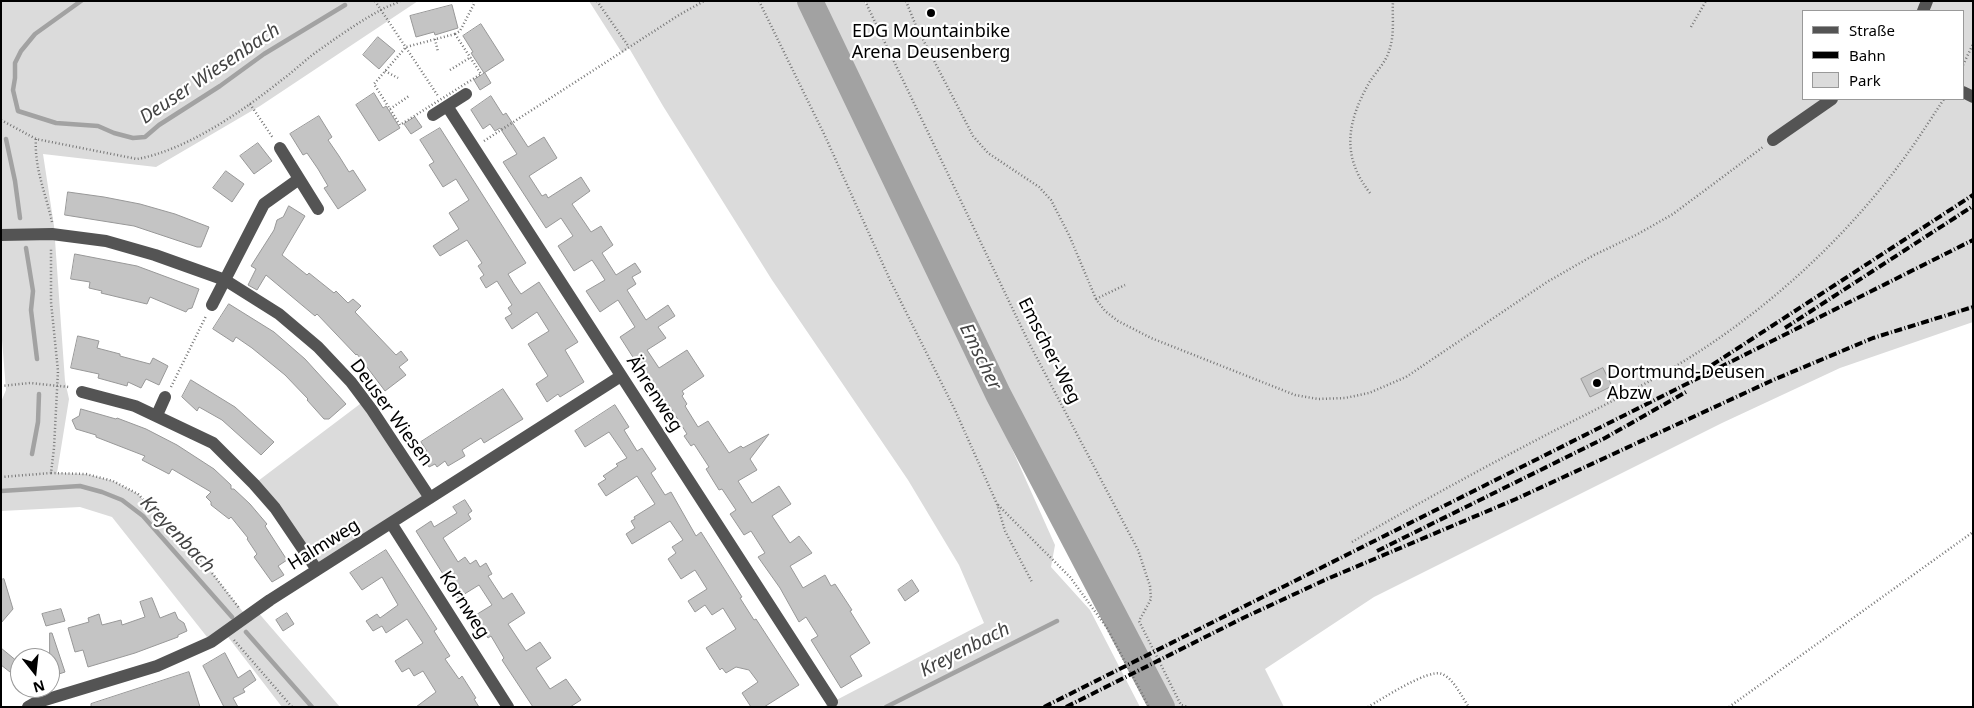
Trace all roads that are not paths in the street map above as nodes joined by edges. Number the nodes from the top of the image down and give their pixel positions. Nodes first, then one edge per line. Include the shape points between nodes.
1 (466, 94) dead end
2 (1831, 100) edge
3 (444, 103) junction
4 (433, 115) dead end
5 (1773, 140) road end
6 (280, 148) road end
7 (299, 179) junction
8 (318, 209) dead end
9 (1, 236) edge
10 (225, 280) junction
11 (212, 304) road end
12 (621, 376) junction
13 (82, 392) road end
14 (166, 397) road end
15 (157, 415) junction
16 (430, 498) junction
17 (391, 523) junction
18 (317, 570) junction
19 (832, 702) dead end
20 (28, 707) edge
21 (508, 707) edge

1 - 3 street
2 - 5 street
3 - 4 street
3 - 12 street, Ährenweg
6 - 7 street
7 - 8 street
7 - 10 street via 264,204
9 - 10 street, Deuser Wiesen via 52,234 106,241
10 - 11 street
10 - 16 street, Deuser Wiesen via 280,314 351,382
12 - 16 street, Halmweg
12 - 19 street, Ährenweg
13 - 15 street
14 - 15 street
15 - 18 street via 213,443 275,508
16 - 17 street, Halmweg
17 - 18 street, Halmweg
17 - 21 street, Kornweg
18 - 20 street, Halmweg via 211,642 157,666

